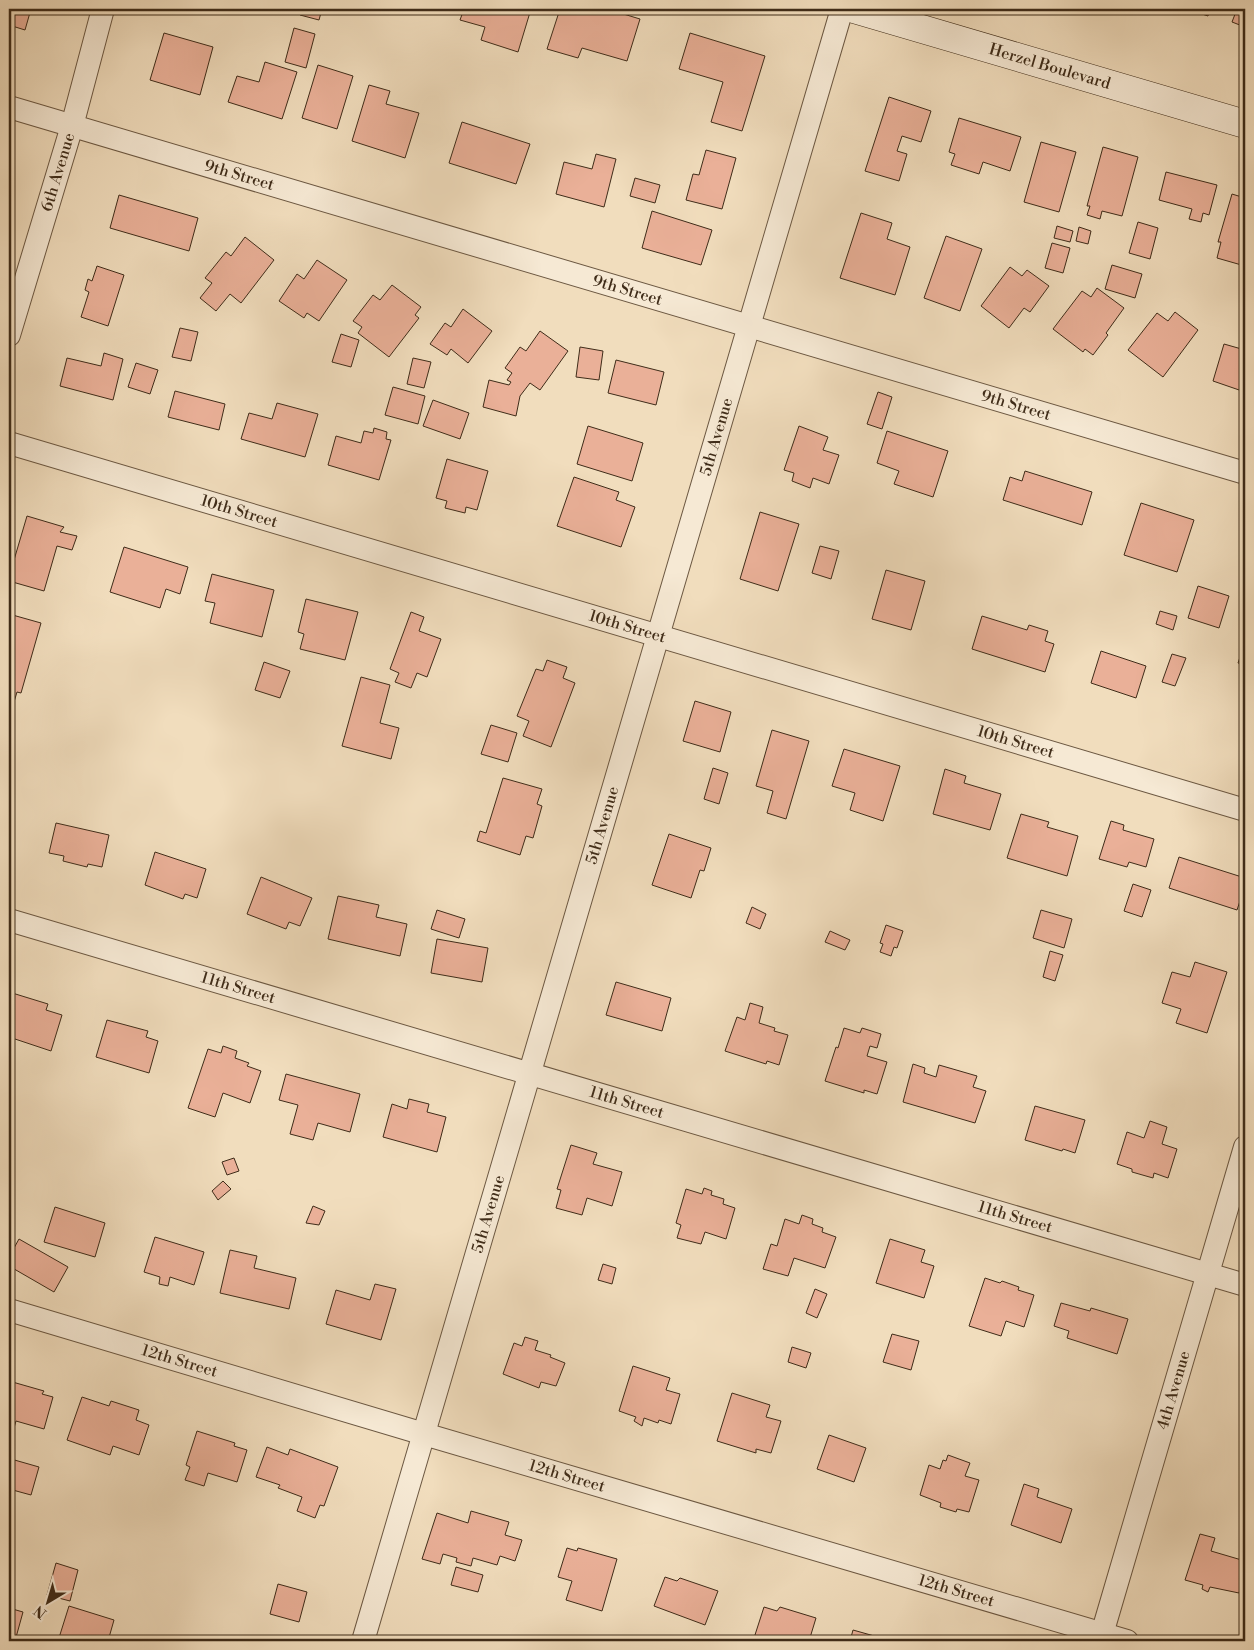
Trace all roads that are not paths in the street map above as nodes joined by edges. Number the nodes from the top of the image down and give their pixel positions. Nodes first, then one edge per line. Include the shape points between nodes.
1 (103, 9) edge
2 (842, 9) edge
3 (854, 9) edge
4 (9, 107) edge
5 (1245, 124) edge
6 (72, 126) junction
7 (749, 326) junction
8 (9, 335) edge
9 (9, 444) edge
10 (1245, 473) edge
11 (657, 635) junction
12 (1245, 810) edge
13 (9, 920) edge
14 (530, 1073) junction
15 (1245, 1147) edge
16 (1208, 1274) junction
17 (1245, 1285) edge
18 (9, 1310) edge
19 (424, 1434) junction
20 (1102, 1634) junction
21 (363, 1641) edge
22 (1127, 1641) edge

1 - 6 street, 6th Avenue
2 - 7 street, 5th Avenue
3 - 5 street, Herzel Boulevard
4 - 6 street, 9th Street
6 - 7 street, 9th Street
6 - 8 street, 6th Avenue
7 - 10 street, 9th Street
7 - 11 street, 5th Avenue
9 - 11 street, 10th Street
11 - 12 street, 10th Street
11 - 14 street, 5th Avenue
13 - 14 street, 11th Street
14 - 16 street, 11th Street
14 - 19 street, 5th Avenue
15 - 16 street, 4th Avenue
16 - 17 street, 11th Street
16 - 20 street, 4th Avenue
18 - 19 street, 12th Street
19 - 20 street, 12th Street
19 - 21 street, 5th Avenue
20 - 22 street, 12th Street

